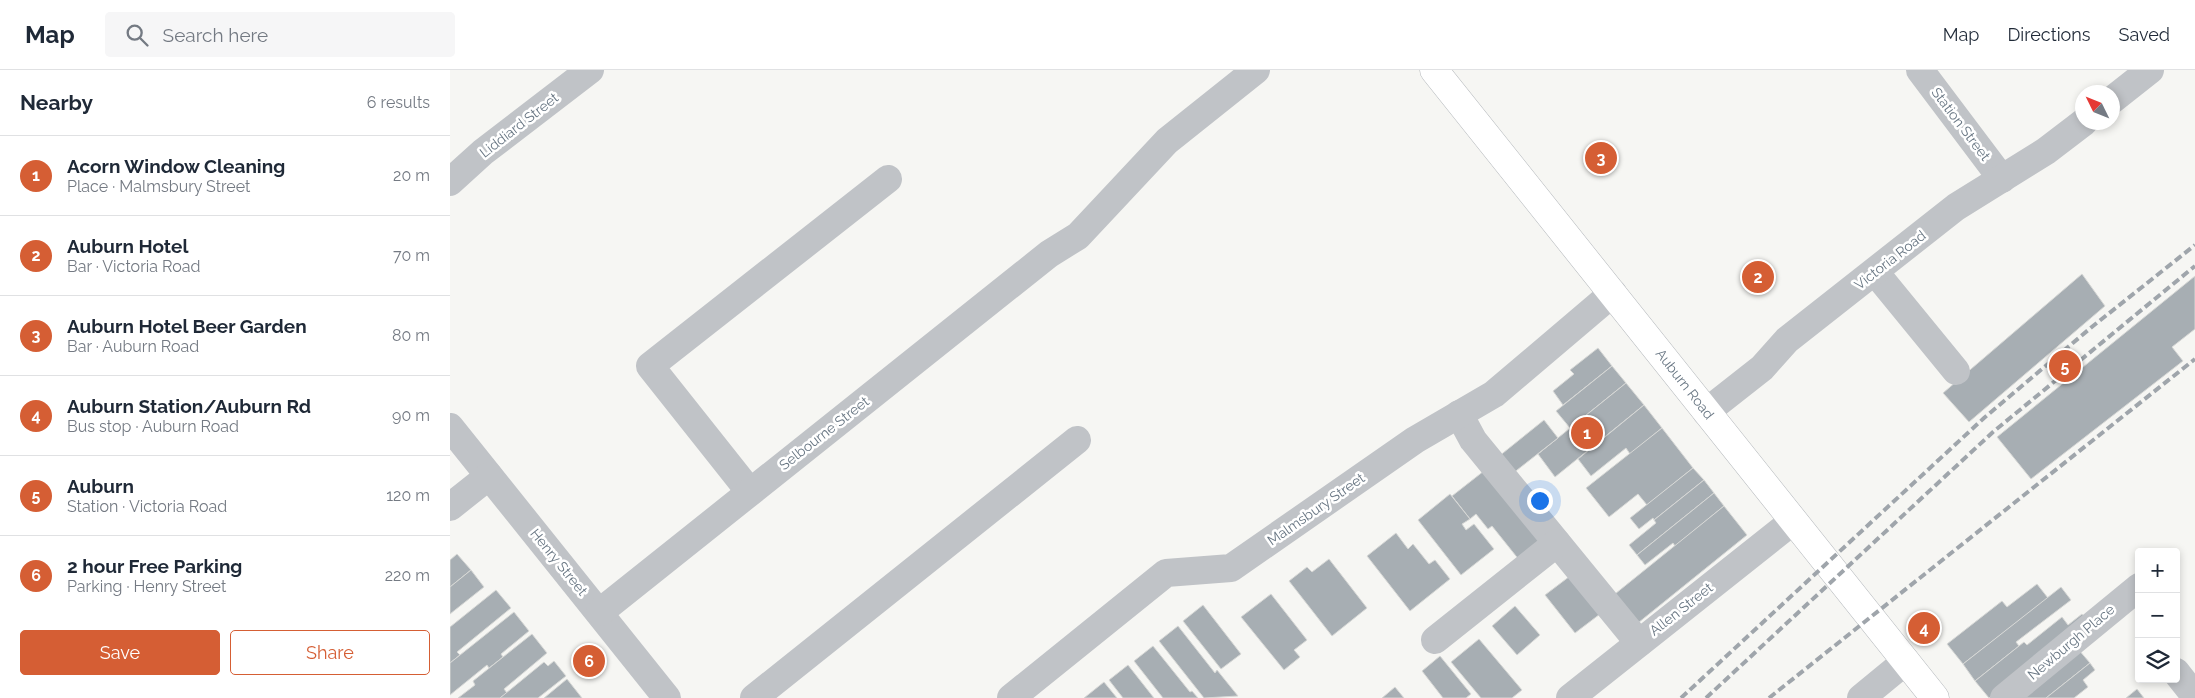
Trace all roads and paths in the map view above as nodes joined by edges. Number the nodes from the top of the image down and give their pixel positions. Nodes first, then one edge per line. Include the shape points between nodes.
1 (590, 70) edge
2 (1256, 70) edge
3 (1434, 70) edge
4 (1920, 70) edge
5 (2150, 70) edge
6 (2121, 85) edge
7 (2075, 129) edge
8 (2002, 178) junction
9 (888, 179) dead end
10 (450, 182) edge
11 (1875, 272) junction
12 (1612, 293) junction
13 (1956, 370) dead end
14 (1706, 412) junction
15 (1459, 414) junction
16 (450, 427) edge
17 (1077, 440) dead end
18 (489, 476) junction
19 (750, 492) junction
20 (450, 507) edge
21 (1794, 521) junction
22 (1557, 543) junction
23 (2135, 589) edge
24 (600, 612) junction
25 (1435, 640) dead end
26 (1639, 643) junction
27 (1906, 661) junction
28 (2180, 677) edge
29 (2195, 696) edge
30 (667, 698) edge
31 (754, 698) edge
32 (1011, 698) edge
33 (1570, 698) edge
34 (1861, 698) edge
35 (1935, 698) edge
36 (2004, 698) edge

1 - 10 street, Liddiard Street via 483,152
2 - 19 street, Selbourne Street via 1167,142 1078,236 1049,254
3 - 12 main road, Auburn Road
4 - 8 street, Station Street
5 - 6 street
7 - 8 street, Victoria Road
8 - 11 street, Victoria Road via 1956,207
9 - 19 street via 650,366
11 - 13 street
11 - 14 street, Victoria Road via 1788,340 1762,368
12 - 14 main road, Auburn Road
12 - 15 street, Malmsbury Street via 1494,394
14 - 21 main road, Auburn Road
15 - 22 street via 1474,440
15 - 32 street, Malmsbury Street via 1415,440 1231,568 1166,572
16 - 18 street, Henry Street
17 - 31 street
18 - 20 street
18 - 24 street, Henry Street
19 - 24 street, Selbourne Street
21 - 26 street, Allen Street
21 - 27 main road, Auburn Road
22 - 25 street
22 - 26 street
23 - 36 street, Newburgh Place
24 - 30 street, Henry Street
26 - 33 street, Allen Street
27 - 34 street
27 - 35 main road, Auburn Road
28 - 29 street

